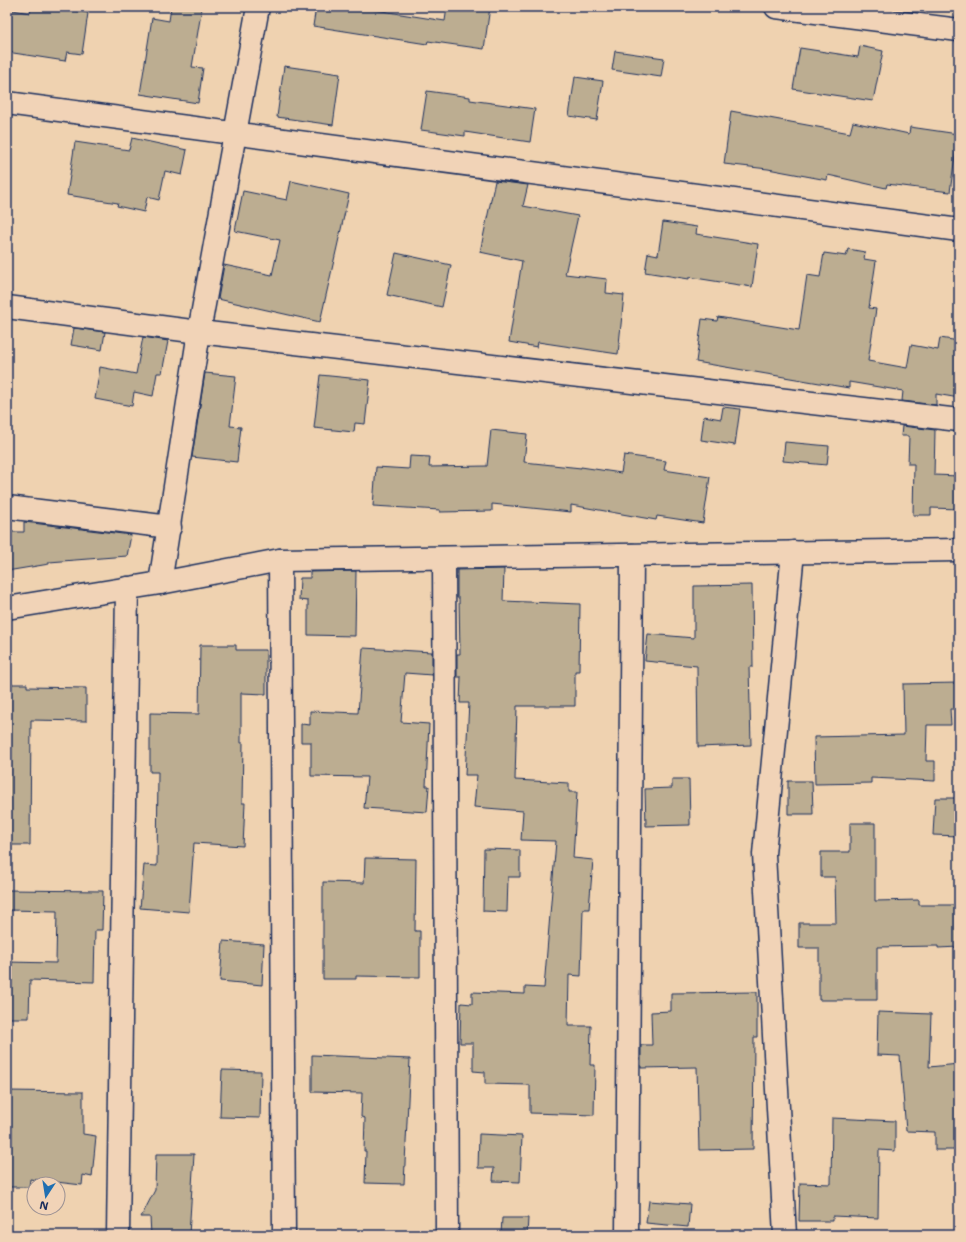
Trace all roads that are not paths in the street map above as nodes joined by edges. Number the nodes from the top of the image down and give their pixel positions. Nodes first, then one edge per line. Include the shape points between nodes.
1 (258, 7) edge
2 (776, 7) edge
3 (959, 30) edge
4 (7, 103) edge
5 (234, 133) junction
6 (959, 230) edge
7 (7, 307) edge
8 (199, 332) junction
9 (959, 420) edge
10 (7, 507) edge
11 (170, 527) junction
12 (959, 550) edge
13 (792, 552) junction
14 (632, 555) junction
15 (444, 558) junction
16 (280, 560) junction
17 (160, 583) junction
18 (127, 588) junction
19 (7, 608) edge
20 (118, 1235) edge
21 (284, 1235) edge
22 (447, 1235) edge
23 (627, 1235) edge
24 (785, 1235) edge

1 - 5 street
2 - 3 street
4 - 5 street
5 - 6 street
5 - 8 street
7 - 8 street
8 - 9 street
8 - 11 street
10 - 11 street
11 - 17 street
12 - 13 street
13 - 14 street
13 - 24 street via 764,854
14 - 15 street
14 - 23 street
15 - 16 street
15 - 22 street
16 - 17 street
16 - 21 street
17 - 18 street
18 - 19 street
18 - 20 street

